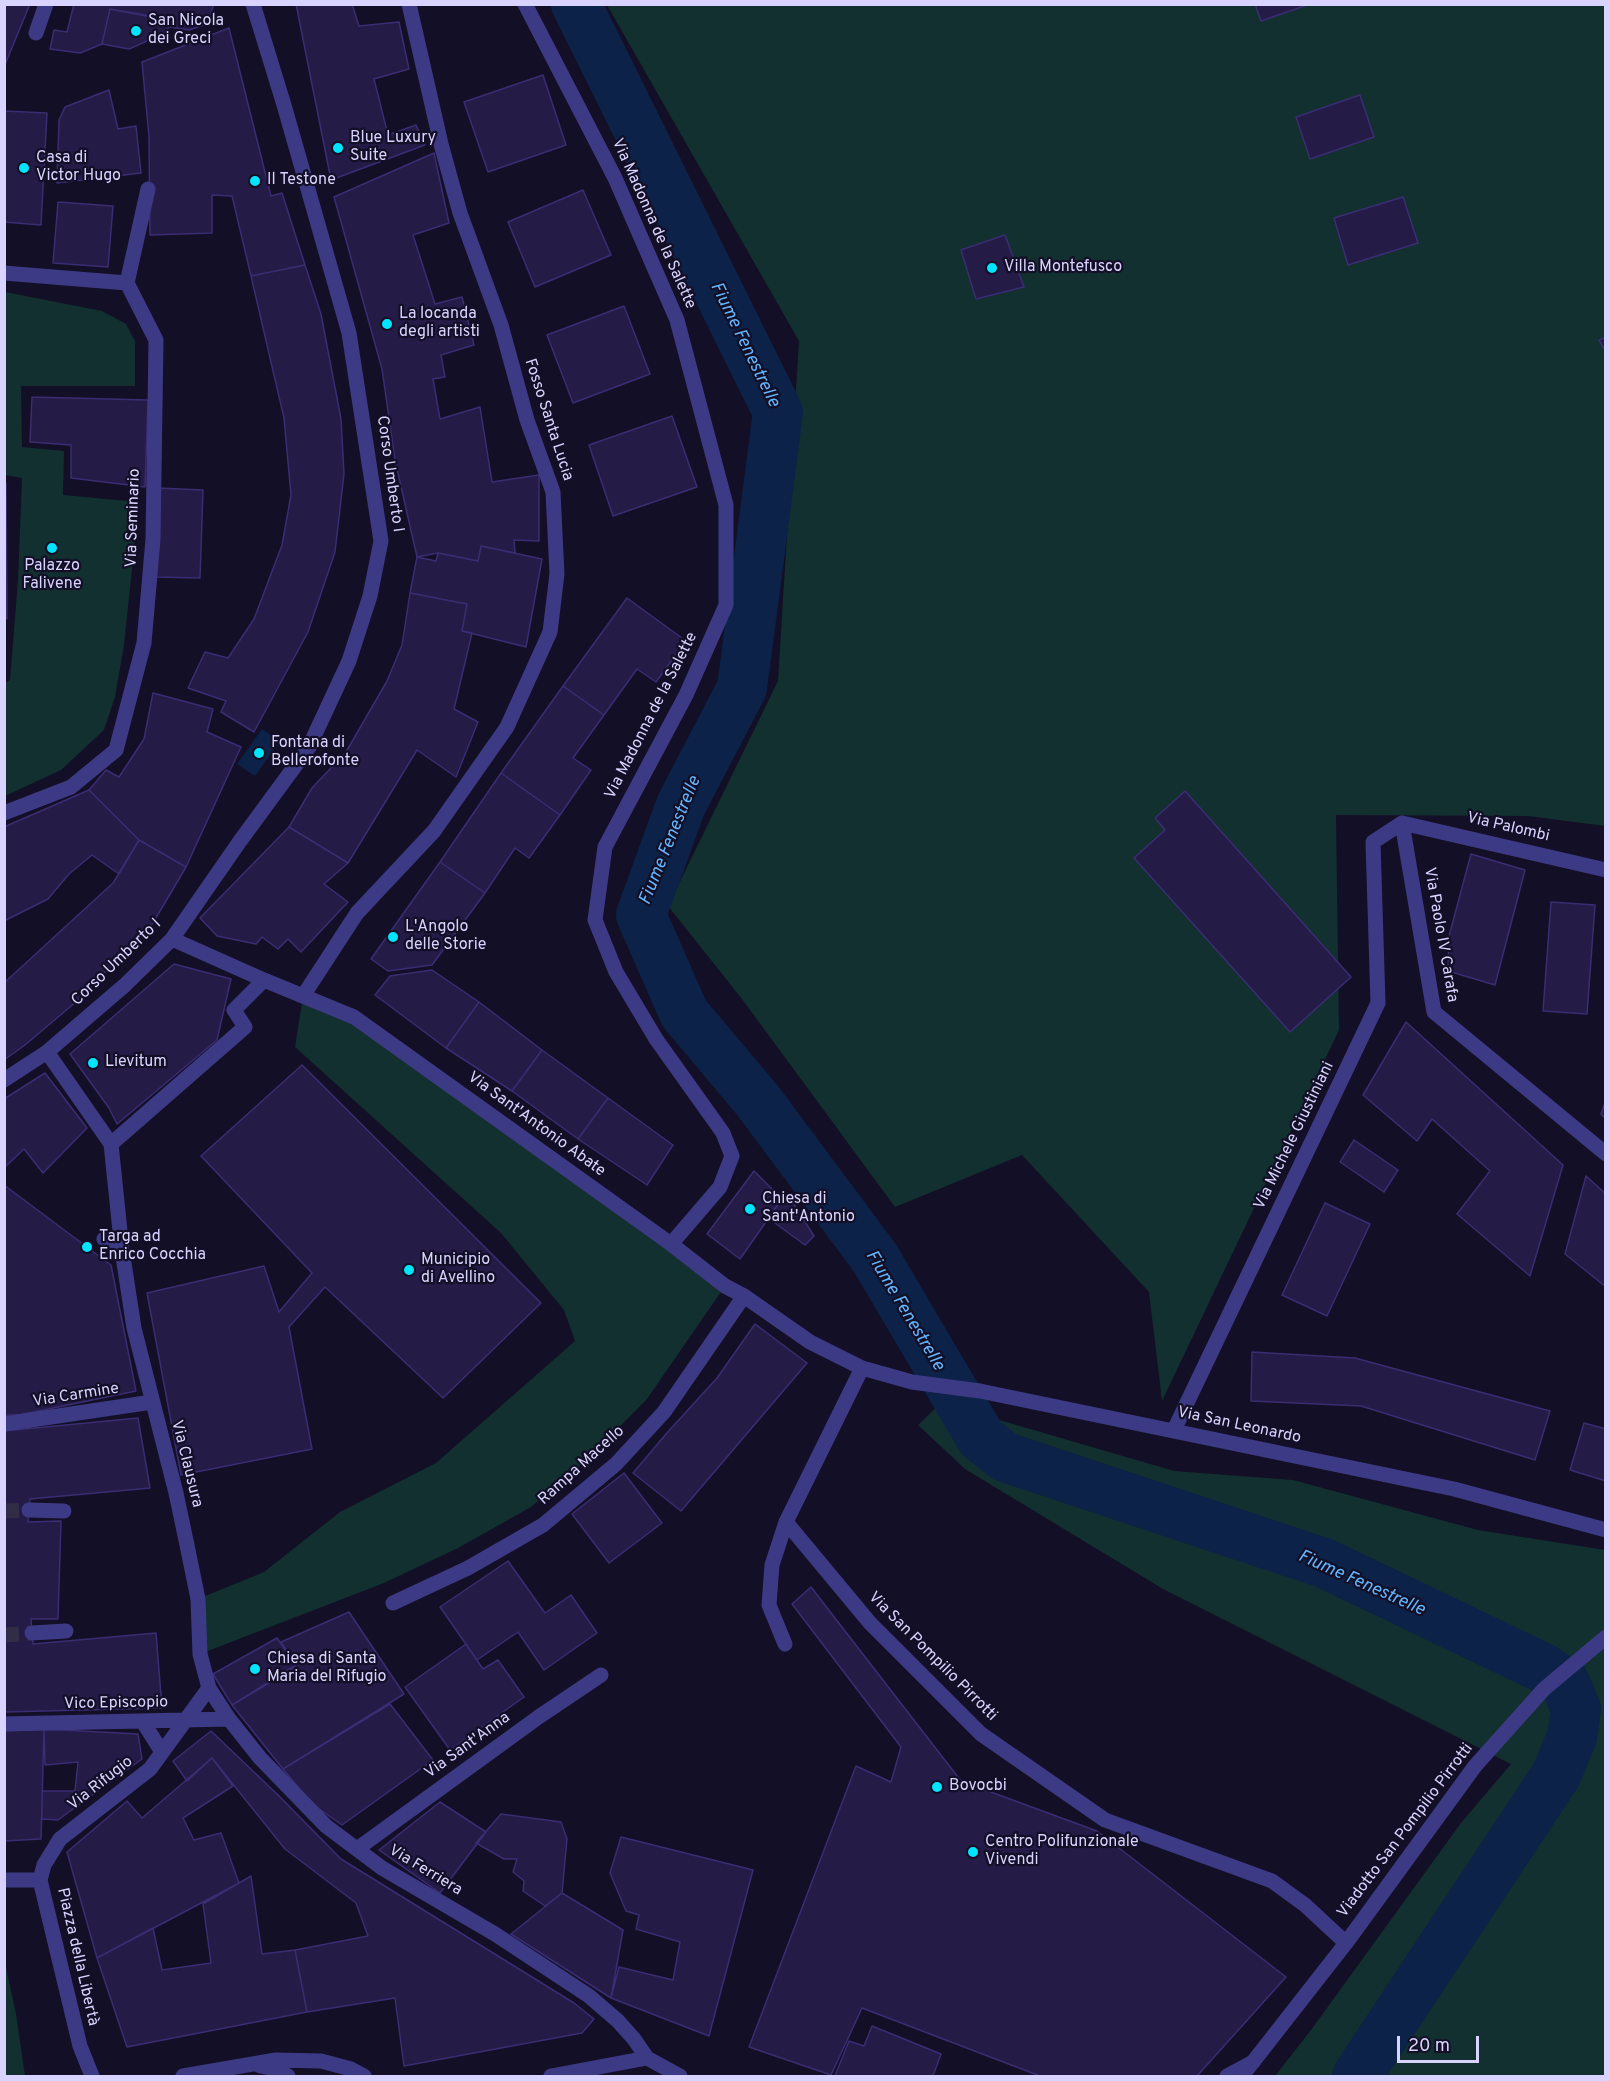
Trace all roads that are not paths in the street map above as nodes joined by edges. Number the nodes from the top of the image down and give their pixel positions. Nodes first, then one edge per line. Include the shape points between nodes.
1 (46, 4) edge
2 (253, 4) edge
3 (409, 4) edge
4 (525, 4) edge
5 (36, 33) dead end
6 (148, 189) dead end
7 (4, 273) edge
8 (127, 283) junction
9 (4, 813) edge
10 (1402, 823) junction
11 (1605, 870) edge
12 (172, 939) junction
13 (264, 980) junction
14 (303, 996) junction
15 (47, 1052) junction
16 (4, 1080) edge
17 (111, 1144) junction
18 (1605, 1154) edge
19 (104, 1239) dead end
20 (671, 1244) junction
21 (122, 1250) junction
22 (744, 1296) junction
23 (862, 1368) junction
24 (152, 1402) junction
25 (4, 1424) edge
26 (1174, 1430) junction
27 (29, 1510) tunnel mouth
28 (64, 1510) dead end
29 (786, 1522) junction
30 (1605, 1530) edge
31 (393, 1603) dead end
32 (66, 1631) dead end
33 (32, 1633) tunnel mouth
34 (1605, 1637) edge
35 (785, 1644) dead end
36 (601, 1675) dead end
37 (209, 1688) junction
38 (229, 1719) junction
39 (186, 1721) junction
40 (143, 1722) junction
41 (4, 1724) edge
42 (162, 1752) junction
43 (357, 1849) junction
44 (4, 1880) edge
45 (40, 1880) junction
46 (1346, 1943) junction
47 (646, 2058) junction
48 (1253, 2062) junction
49 (250, 2065) junction
50 (92, 2076) edge
51 (183, 2076) edge
52 (288, 2076) edge
53 (364, 2076) edge
54 (552, 2076) edge
55 (680, 2076) edge
56 (1227, 2076) edge
57 (1242, 2076) edge

1 - 5 street
2 - 12 street, Corso Umberto I via 349,333 381,541 370,596 349,661 309,747
3 - 14 street, Fosso Santa Lucia via 460,213 501,325 526,420 553,492 557,573 550,632 507,727 434,831 357,913
4 - 20 street, Via Madonna de la Salette via 615,178 677,320 726,505 726,606 686,695 605,847 595,920 616,972 656,1039 723,1133 732,1156 720,1187
6 - 8 street
7 - 8 street
8 - 9 street, Via Seminario via 156,340 153,539 144,643 116,750 71,787
10 - 11 street, Via Palombi
10 - 18 street, Via Paolo IV Carafa via 1434,1012
10 - 26 street, Via Michele Giustiniani via 1373,842 1378,1003
12 - 13 street, Via Sant'Antonio Abate
12 - 15 street, Corso Umberto I
13 - 14 street, Via Sant'Antonio Abate
13 - 17 street via 234,1010 245,1027
14 - 20 street, Via Sant'Antonio Abate via 354,1017
15 - 16 street, Corso Umberto I
15 - 17 street
17 - 21 street, Via Clausura
19 - 21 street
20 - 22 street, Via Sant'Antonio Abate via 724,1286
21 - 24 street, Via Clausura via 134,1328
22 - 23 street, Via Sant'Antonio Abate via 810,1342
22 - 31 street, Rampa Macello via 664,1412 616,1464 543,1525 468,1568
23 - 26 street, Via San Leonardo via 912,1382 980,1391
23 - 29 street
24 - 25 street, Via Carmine
24 - 37 street, Via Clausura via 198,1599 200,1654
26 - 30 street, Via San Leonardo via 1454,1489
27 - 28 street
29 - 35 street via 772,1565 769,1605
29 - 46 street, Via San Pompilio Pirrotti via 870,1623 981,1734 1105,1820 1272,1881
32 - 33 street
34 - 46 street, Viadotto San Pompilio Pirrotti via 1544,1689 1475,1766
36 - 43 street, Via Sant'Anna
37 - 38 street, Via Ferriera
37 - 39 street, Via Rifugio
38 - 39 street, Vico Episcopio
38 - 43 street, Via Ferriera via 260,1758 326,1826
39 - 40 street, Vico Episcopio
39 - 42 street, Via Rifugio
40 - 41 street, Vico Episcopio
40 - 42 street
42 - 45 street, Via Rifugio via 150,1768 60,1839
43 - 47 street, Via Ferriera via 589,1996 618,2020
44 - 45 street, Piazza della Libertà
45 - 50 street, Piazza della Libertà via 80,2046
46 - 48 street, Viadotto San Pompilio Pirrotti
47 - 54 street
47 - 55 street
48 - 56 street
48 - 57 street, Viadotto San Pompilio Pirrotti
49 - 51 street
49 - 52 street via 276,2069
49 - 53 street via 276,2060 321,2061

